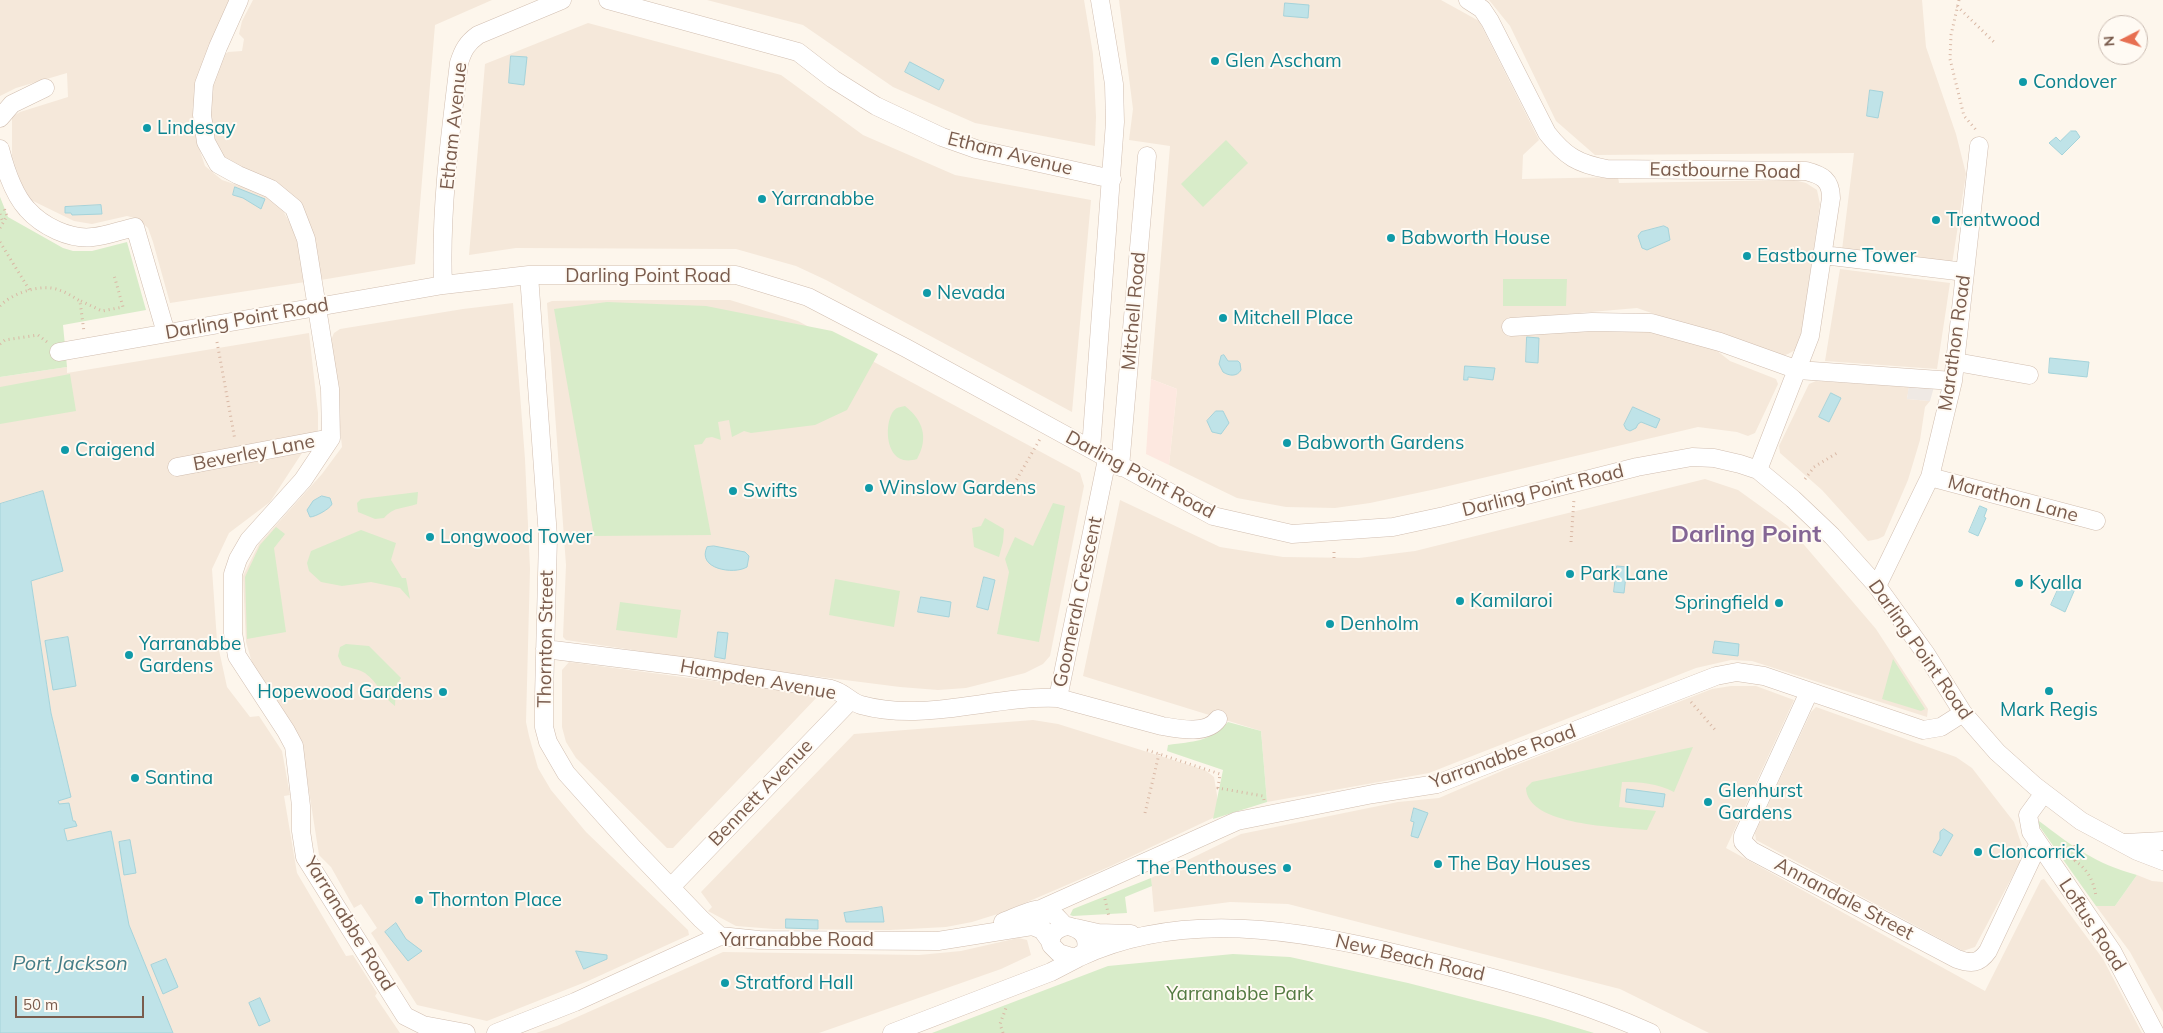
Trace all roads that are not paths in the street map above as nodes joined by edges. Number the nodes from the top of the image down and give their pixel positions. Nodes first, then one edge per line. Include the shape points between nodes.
1 (239, 0) edge
2 (562, 0) edge
3 (608, 0) edge
4 (1100, 0) edge
5 (1468, 0) edge
6 (46, 88) dead end
7 (0, 118) edge
8 (1978, 139) road end
9 (0, 149) edge
10 (1147, 156) dead end
11 (1112, 179) junction
12 (1823, 255) junction
13 (1965, 272) junction
14 (529, 275) junction
15 (443, 285) junction
16 (318, 307) junction
17 (1511, 327) dead end
18 (166, 333) junction
19 (55, 349) road end
20 (1956, 362) junction
21 (1798, 370) junction
22 (2030, 376) dead end
23 (1953, 381) junction
24 (331, 438) junction
25 (1091, 449) junction
26 (1114, 463) junction
27 (177, 467) dead end
28 (1758, 470) junction
29 (1930, 478) junction
30 (2096, 521) dead end
31 (1877, 586) junction
32 (545, 649) junction
33 (1809, 692) junction
34 (1058, 698) junction
35 (851, 700) junction
36 (1963, 713) junction
37 (1218, 719) dead end
38 (2044, 793) junction
39 (2163, 841) edge
40 (2120, 842) junction
41 (2038, 844) junction
42 (2163, 859) edge
43 (671, 887) junction
44 (1041, 909) junction
45 (1071, 927) junction
46 (1161, 934) junction
47 (720, 936) junction
48 (968, 937) junction
49 (1048, 938) junction
50 (1079, 957) junction
51 (995, 993) junction
52 (466, 1033) edge
53 (496, 1033) edge
54 (892, 1033) edge
55 (1650, 1033) edge
56 (2155, 1033) edge

1 - 16 street via 204,84 202,115 206,142 218,164 271,189 294,208 306,239
2 - 15 street, Etham Avenue via 478,35 463,50 448,163
3 - 11 street, Etham Avenue via 798,52 876,106 942,137 976,149
4 - 11 street via 1115,100
5 - 12 street, Eastbourne Road via 1482,9 1490,21 1547,132 1574,160 1606,169 1806,171 1823,176 1831,188
6 - 7 street via 12,104
8 - 13 street, Marathon Road
9 - 18 street via 6,172 26,208 41,221 60,232 93,238 134,227
10 - 26 street, Mitchell Road
11 - 25 street
12 - 13 street
12 - 21 street, Eastbourne Road via 1810,336
13 - 20 street, Marathon Road
14 - 15 street, Darling Point Road
14 - 25 street, Darling Point Road via 736,275 808,297
14 - 32 street, Thornton Street via 548,537
15 - 16 street, Darling Point Road
16 - 18 street, Darling Point Road
16 - 24 street via 330,389
17 - 21 street via 1592,322 1651,324 1720,342
18 - 19 street, Darling Point Road via 86,348
20 - 22 street
20 - 23 street, Marathon Road
21 - 23 street
21 - 28 street, Eastbourne Road
23 - 29 street, Marathon Road
24 - 27 street, Beverley Lane
24 - 52 street, Yarranabbe Road via 303,480 249,540 238,558 233,574 236,656 294,746 305,857 405,1016 423,1025
25 - 26 street, Darling Point Road
26 - 28 street, Darling Point Road via 1213,516 1292,534 1393,527 1638,467 1692,457 1714,458
26 - 34 street, Goomerah Crescent
28 - 31 street, Darling Point Road via 1826,530
29 - 30 street, Marathon Lane
29 - 31 street, Marathon Road
31 - 36 street, Darling Point Road
32 - 35 street, Hampden Avenue via 831,689 844,693
32 - 43 street, Thornton Street via 544,716 551,751 566,773
33 - 36 street, Yarranabbe Road via 1922,730 1941,727
33 - 41 street, Annandale Street via 1743,836 1743,842 1752,851 1958,958 1974,963 1988,951
33 - 44 street, Yarranabbe Road via 1764,676 1737,672 1716,676 1438,784 1237,821
34 - 35 street, Hampden Avenue via 921,710 870,707
34 - 37 street, Goomerah Crescent via 1180,729 1206,728
35 - 43 street, Bennett Avenue
36 - 38 street, Darling Point Road via 1997,752
38 - 40 street, Darling Point Road via 2081,821
38 - 41 street, Loftus Road via 2028,815 2029,826
39 - 40 street, Darling Point Road
39 - 42 street, Darling Point Road
40 - 42 street, Darling Point Road
41 - 56 street, Loftus Road via 2112,951
43 - 47 street, Thornton Street
44 - 45 street via 1050,911
44 - 48 street, Yarranabbe Road
44 - 49 street via 1040,921
45 - 46 street, New Beach Road via 1098,933
45 - 49 street
45 - 50 street via 1082,932 1086,941 1086,950
46 - 50 street, New Beach Road via 1111,945
46 - 55 street, New Beach Road via 1239,928 1333,940 1429,961 1552,994
47 - 48 street, Yarranabbe Road via 759,940 915,941
47 - 53 street, Yarranabbe Road via 574,1002
48 - 49 street, Yarranabbe Road via 1032,926
49 - 50 street via 1055,950 1067,957
49 - 51 street, New Beach Road via 1048,952 1036,968
50 - 51 street, New Beach Road via 1051,972
51 - 54 street, New Beach Road

